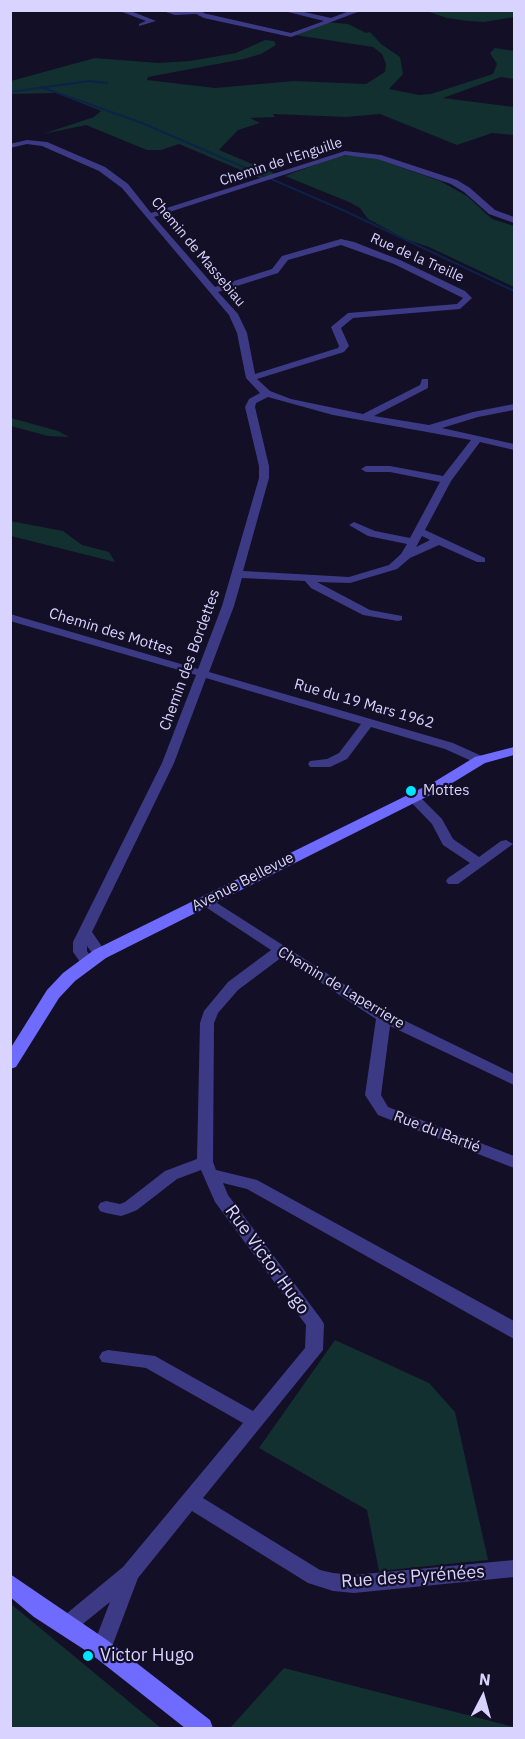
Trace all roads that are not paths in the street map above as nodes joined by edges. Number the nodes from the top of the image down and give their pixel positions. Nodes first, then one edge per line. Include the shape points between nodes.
1 (120, 10) edge
2 (163, 10) edge
3 (283, 10) edge
4 (360, 10) edge
5 (201, 11) edge
6 (329, 20) junction
7 (141, 25) dead end
8 (10, 146) edge
9 (150, 216) junction
10 (514, 220) edge
11 (212, 291) junction
12 (251, 378) junction
13 (425, 381) dead end
14 (267, 393) junction
15 (514, 406) edge
16 (465, 417) junction
17 (363, 418) junction
18 (429, 429) junction
19 (456, 433) junction
20 (477, 439) junction
21 (514, 447) edge
22 (366, 469) dead end
23 (446, 480) junction
24 (354, 525) dead end
25 (419, 531) junction
26 (440, 540) junction
27 (413, 542) junction
28 (406, 556) junction
29 (481, 560) dead end
30 (238, 574) junction
31 (310, 580) junction
32 (10, 617) edge
33 (398, 618) dead end
34 (202, 678) junction
35 (368, 723) junction
36 (514, 751) edge
37 (480, 760) junction
38 (314, 765) dead end
39 (412, 797) junction
40 (506, 844) dead end
41 (479, 863) junction
42 (453, 881) dead end
43 (206, 901) junction
44 (280, 951) junction
45 (94, 959) junction
46 (384, 1017) junction
47 (10, 1064) edge
48 (514, 1080) edge
49 (514, 1162) edge
50 (209, 1168) junction
51 (106, 1207) dead end
52 (514, 1332) edge
53 (108, 1357) dead end
54 (256, 1421) junction
55 (190, 1500) junction
56 (514, 1569) edge
57 (130, 1573) junction
58 (10, 1584) edge
59 (67, 1625) junction
60 (99, 1647) junction
61 (202, 1728) edge

1 - 7 street via 153,21
2 - 5 street
3 - 6 street
4 - 6 street
5 - 6 street via 204,16 291,35
8 - 9 street, Chemin de Massebiau via 35,142 107,172 125,186
9 - 10 street, Chemin de l'Enguille via 345,153 378,157 454,182 492,212
9 - 11 street, Chemin de Massebiau
11 - 12 street, Chemin de Massebiau via 238,322
11 - 12 street, Rue de la Treille via 275,271 290,256 341,242 397,262 468,298 460,306 351,315 336,327 344,346 341,350
12 - 14 street
13 - 17 street via 418,390
14 - 17 street
14 - 30 street, Chemin des Bordettes via 252,401 250,407 264,478
15 - 16 street
16 - 18 street
16 - 19 street
17 - 18 street
18 - 19 street
19 - 20 street
20 - 21 street
20 - 23 street
22 - 23 street via 390,469
23 - 25 street
24 - 27 street via 372,534
25 - 26 street
25 - 27 street
26 - 28 street
26 - 29 street
27 - 28 street
28 - 31 street via 393,567 367,577
30 - 31 street
30 - 34 street, Chemin des Bordettes
31 - 33 street via 367,613
32 - 34 street, Chemin des Mottes
34 - 35 street, Rue du 19 Mars 1962
34 - 45 street, Chemin des Bordettes via 159,784 80,942 80,952
35 - 37 street, Rue du 19 Mars 1962 via 449,746
35 - 38 street via 343,756
36 - 37 main road, Avenue Bellevue
37 - 39 main road, Avenue Bellevue
39 - 41 street via 437,822 448,842
39 - 43 main road, Avenue Bellevue
40 - 41 street
41 - 42 street
43 - 44 street, Chemin de Laperriere
43 - 45 main road, Avenue Bellevue
44 - 46 street, Chemin de Laperriere
44 - 50 street, Rue Victor Hugo via 233,986 211,1011 207,1023
45 - 47 main road, Avenue Bellevue via 53,994
46 - 48 street, Chemin de Laperriere
46 - 49 street, Rue du Bartié via 373,1095 383,1111
50 - 51 street via 171,1175 121,1210
50 - 52 street via 251,1184
50 - 54 street, Rue Victor Hugo via 221,1198 315,1324 314,1350
53 - 54 street via 149,1361
54 - 55 street, Rue Victor Hugo
55 - 56 street, Rue des Pyrénées via 315,1577 333,1582 354,1584
55 - 57 street, Rue Victor Hugo
57 - 59 street, Rue Victor Hugo
57 - 60 street, Rue Victor Hugo
58 - 59 main road
59 - 60 main road
60 - 61 main road

